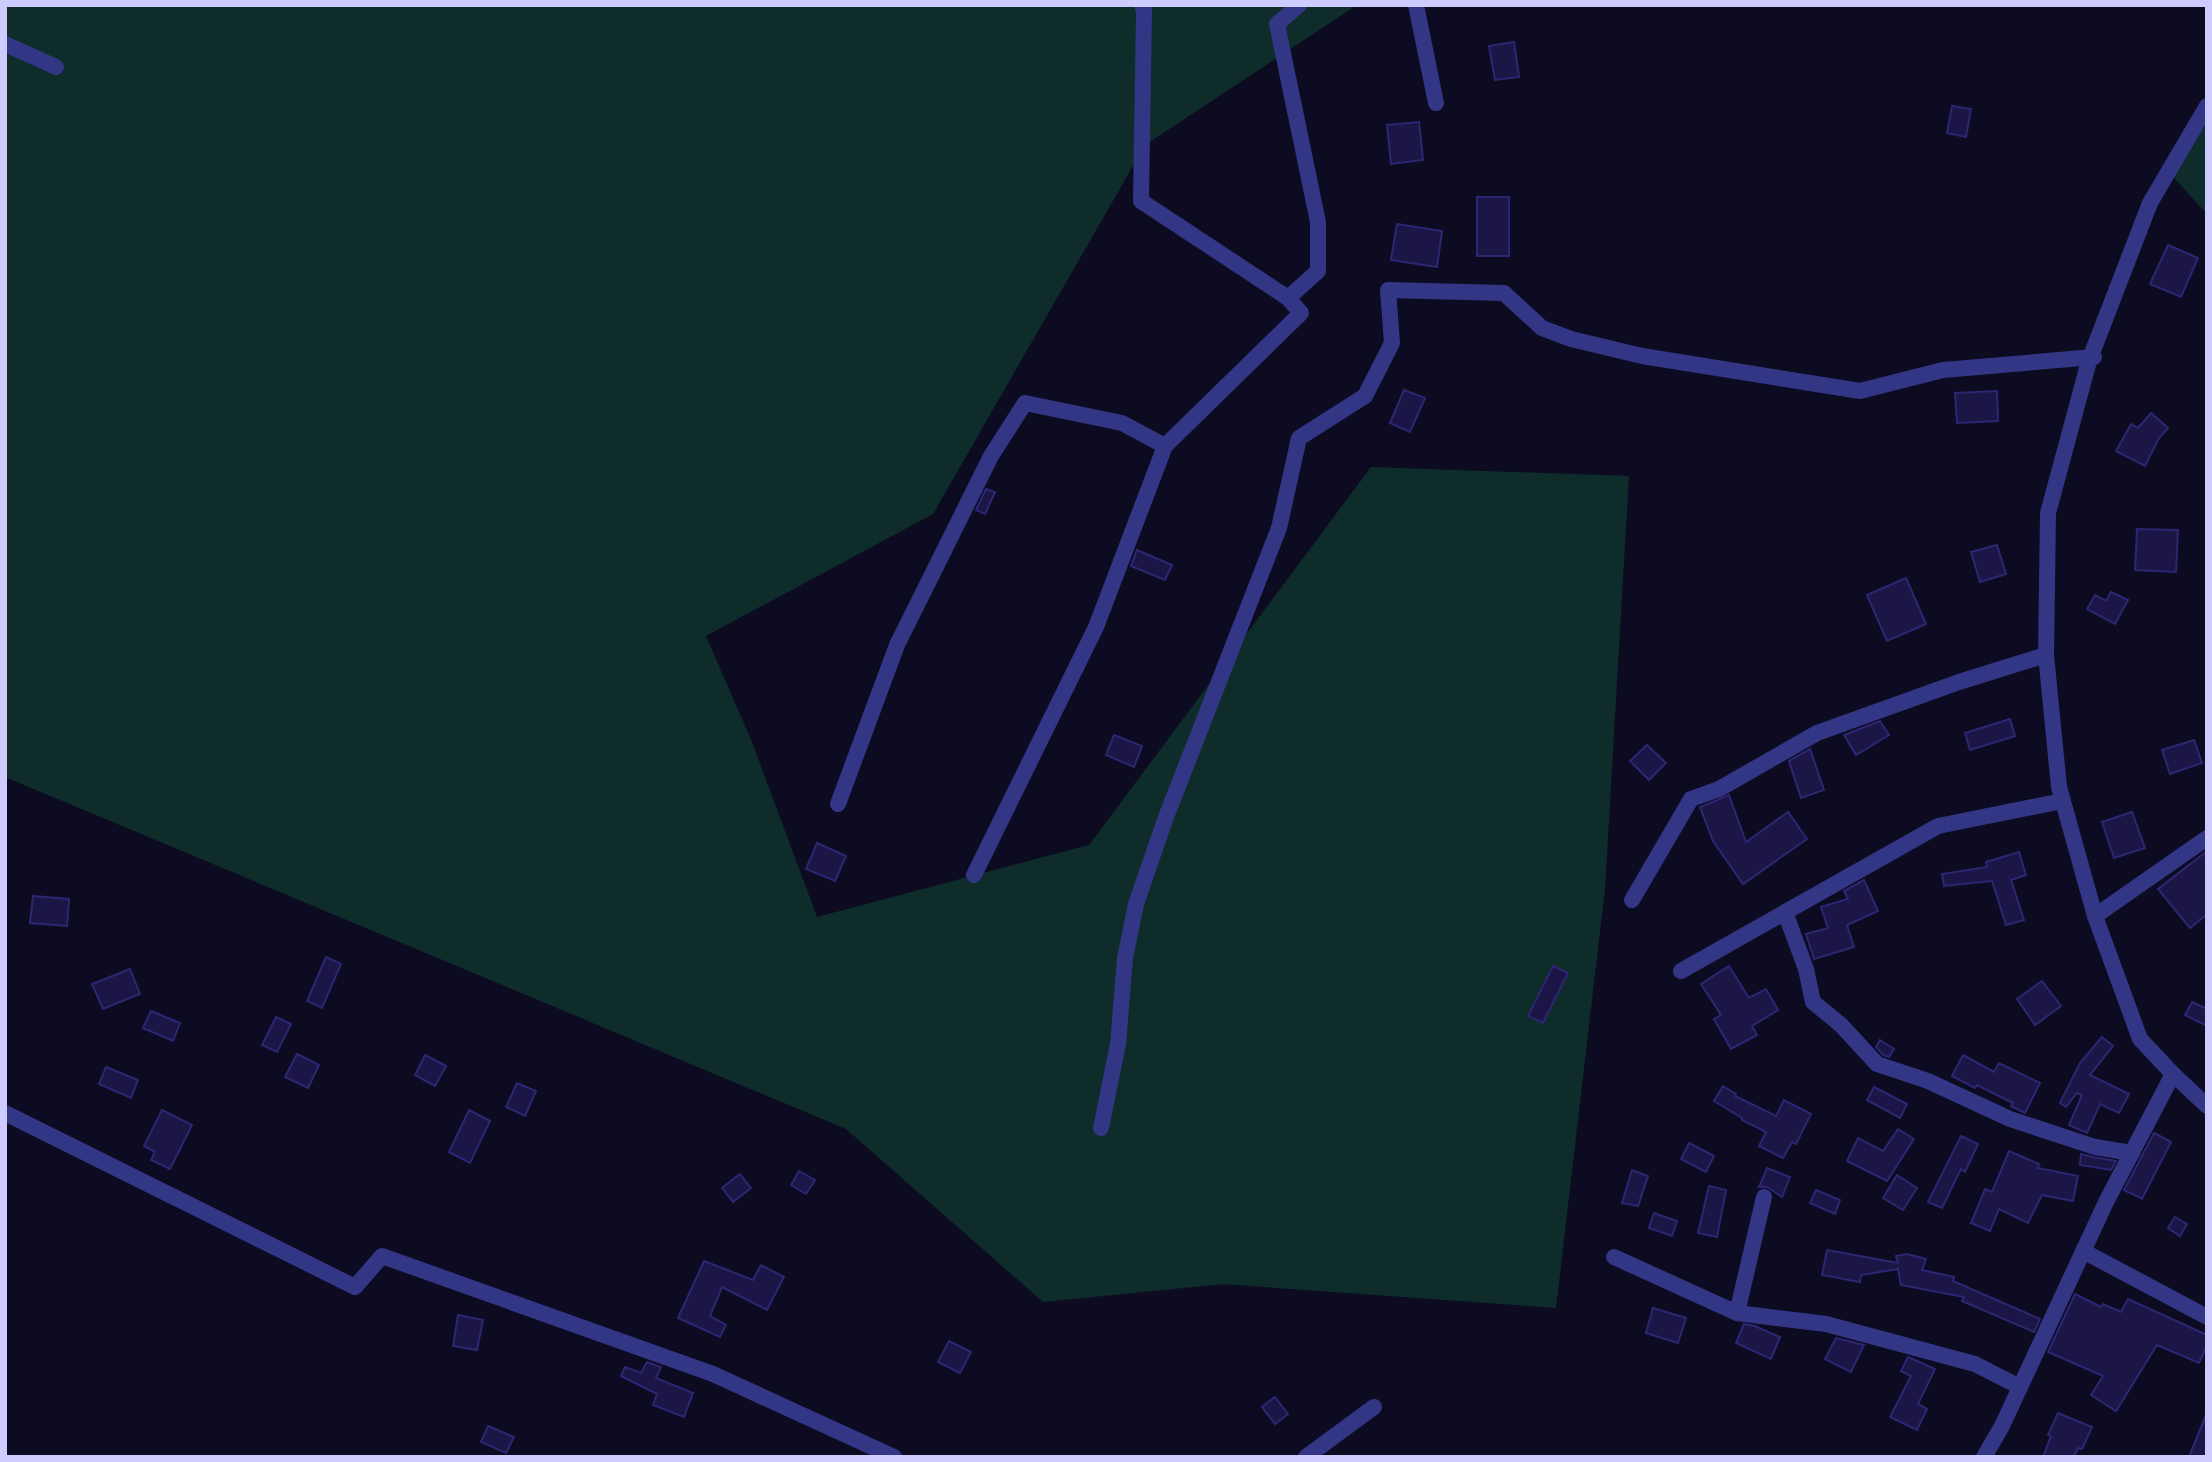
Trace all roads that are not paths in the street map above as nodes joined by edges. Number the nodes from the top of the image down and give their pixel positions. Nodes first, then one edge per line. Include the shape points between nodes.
1 (1142, 5) edge
2 (1299, 5) edge
3 (1416, 5) edge
4 (5, 44) edge
5 (56, 67) dead end
6 (1436, 103) dead end
7 (2207, 106) edge
8 (1288, 298) junction
9 (2092, 357) junction
10 (1165, 446) junction
11 (2046, 654) junction
12 (2062, 801) junction
13 (838, 804) dead end
14 (2207, 838) edge
15 (974, 875) dead end
16 (1632, 900) dead end
17 (1785, 912) junction
18 (2095, 916) junction
19 (1681, 971) dead end
20 (2173, 1074) junction
21 (2207, 1106) edge
22 (5, 1113) edge
23 (1101, 1128) dead end
24 (2132, 1153) junction
25 (1764, 1197) dead end
26 (2083, 1251) junction
27 (1614, 1257) dead end
28 (1737, 1314) junction
29 (2207, 1317) edge
30 (2020, 1387) junction
31 (1374, 1407) dead end
32 (897, 1452) edge
33 (1306, 1457) edge
34 (1984, 1457) edge

1 - 8 street via 1141,201
2 - 8 street via 1277,24 1318,222 1318,271
3 - 6 street
4 - 5 street
7 - 9 street via 2150,203
8 - 10 street via 1301,313
9 - 11 street via 2048,513
9 - 23 street via 1942,370 1860,391 1654,358 1570,339 1542,328 1504,293 1388,290 1392,343 1365,396 1299,438 1279,528 1140,891 1125,958 1118,1045
10 - 13 street via 1122,423 1025,402 991,456 897,645
10 - 15 street via 1096,626
11 - 12 street
11 - 16 street via 1817,733 1719,789 1691,799
12 - 17 street via 1938,826
12 - 18 street
14 - 18 street
17 - 19 street
17 - 24 street via 1813,1002 1877,1064 1928,1081 2010,1119
18 - 20 street via 2140,1039
20 - 21 street
20 - 24 street
22 - 32 street via 355,1287 382,1256 713,1374
24 - 26 street
25 - 28 street
26 - 29 street
26 - 30 street
27 - 28 street
28 - 30 street via 1826,1324 1975,1364
30 - 34 street
31 - 33 street

